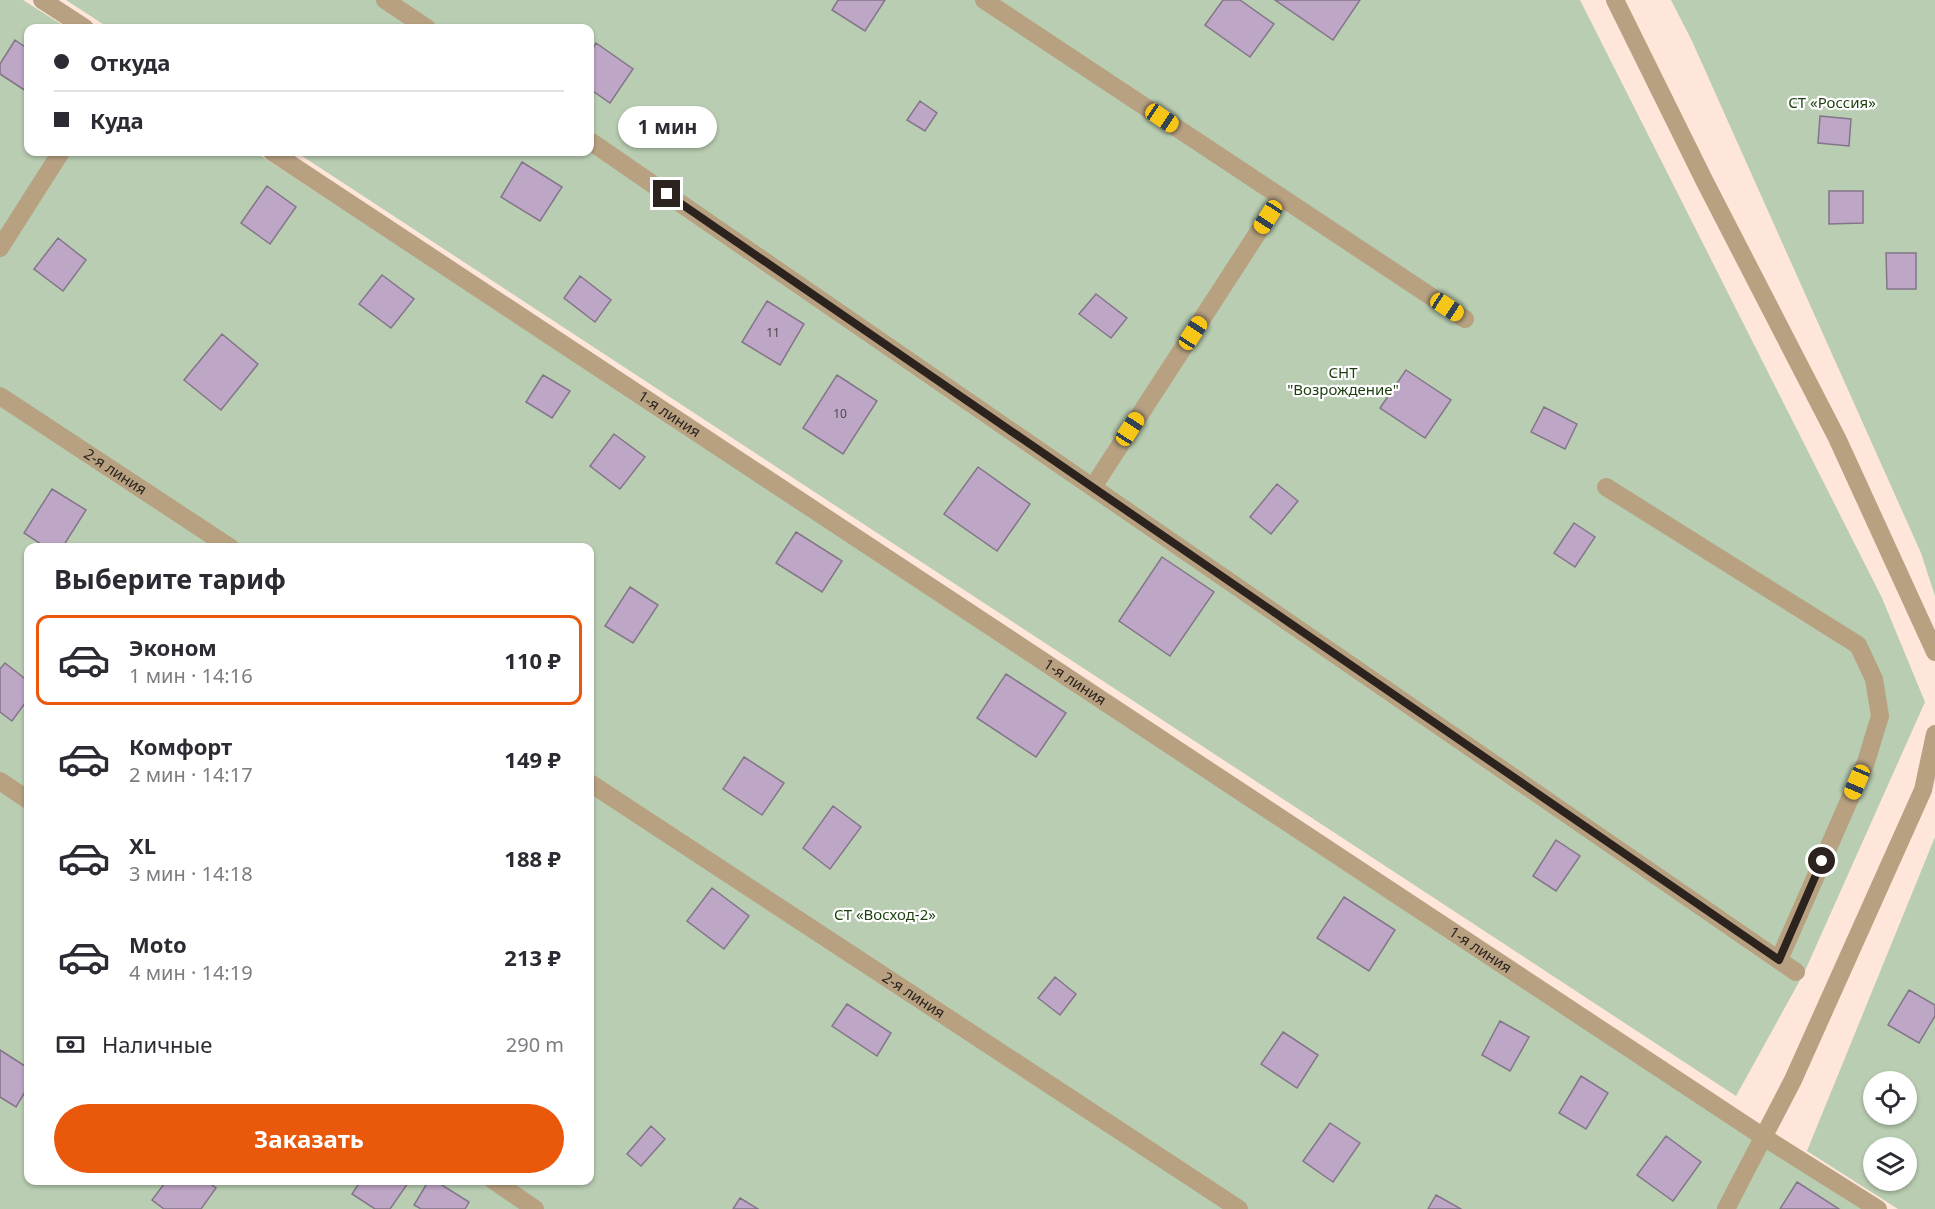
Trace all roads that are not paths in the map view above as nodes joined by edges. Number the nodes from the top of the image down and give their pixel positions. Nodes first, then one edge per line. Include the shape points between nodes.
1 (42, 0) edge
2 (385, 0) edge
3 (984, 0) edge
4 (1614, 0) edge
5 (79, 24) edge
6 (421, 24) edge
7 (594, 144) edge
8 (58, 156) edge
9 (278, 156) edge
10 (1281, 197) junction
11 (0, 248) edge
12 (1465, 319) dead end
13 (0, 396) edge
14 (1093, 487) junction
15 (1606, 487) dead end
16 (223, 543) edge
17 (1935, 652) edge
18 (1935, 734) edge
19 (0, 781) edge
20 (594, 786) edge
21 (24, 797) edge
22 (1779, 960) junction
23 (1796, 972) dead end
24 (1762, 1136) junction
25 (500, 1185) edge
26 (536, 1209) edge
27 (1239, 1209) edge
28 (1726, 1209) edge
29 (1878, 1209) edge

1 - 5 street
2 - 6 street
3 - 10 street
4 - 17 street via 1837,438
7 - 14 street
8 - 11 street
9 - 24 street, 1-я линия
10 - 12 street
10 - 14 street
13 - 16 street, 2-я линия
14 - 22 street
15 - 22 street via 1858,645 1874,679 1880,716 1866,762
18 - 24 street via 1923,790 1793,1080
19 - 21 street
20 - 27 street, 2-я линия
22 - 23 street
24 - 28 street
24 - 29 street, 1-я линия
25 - 26 street

